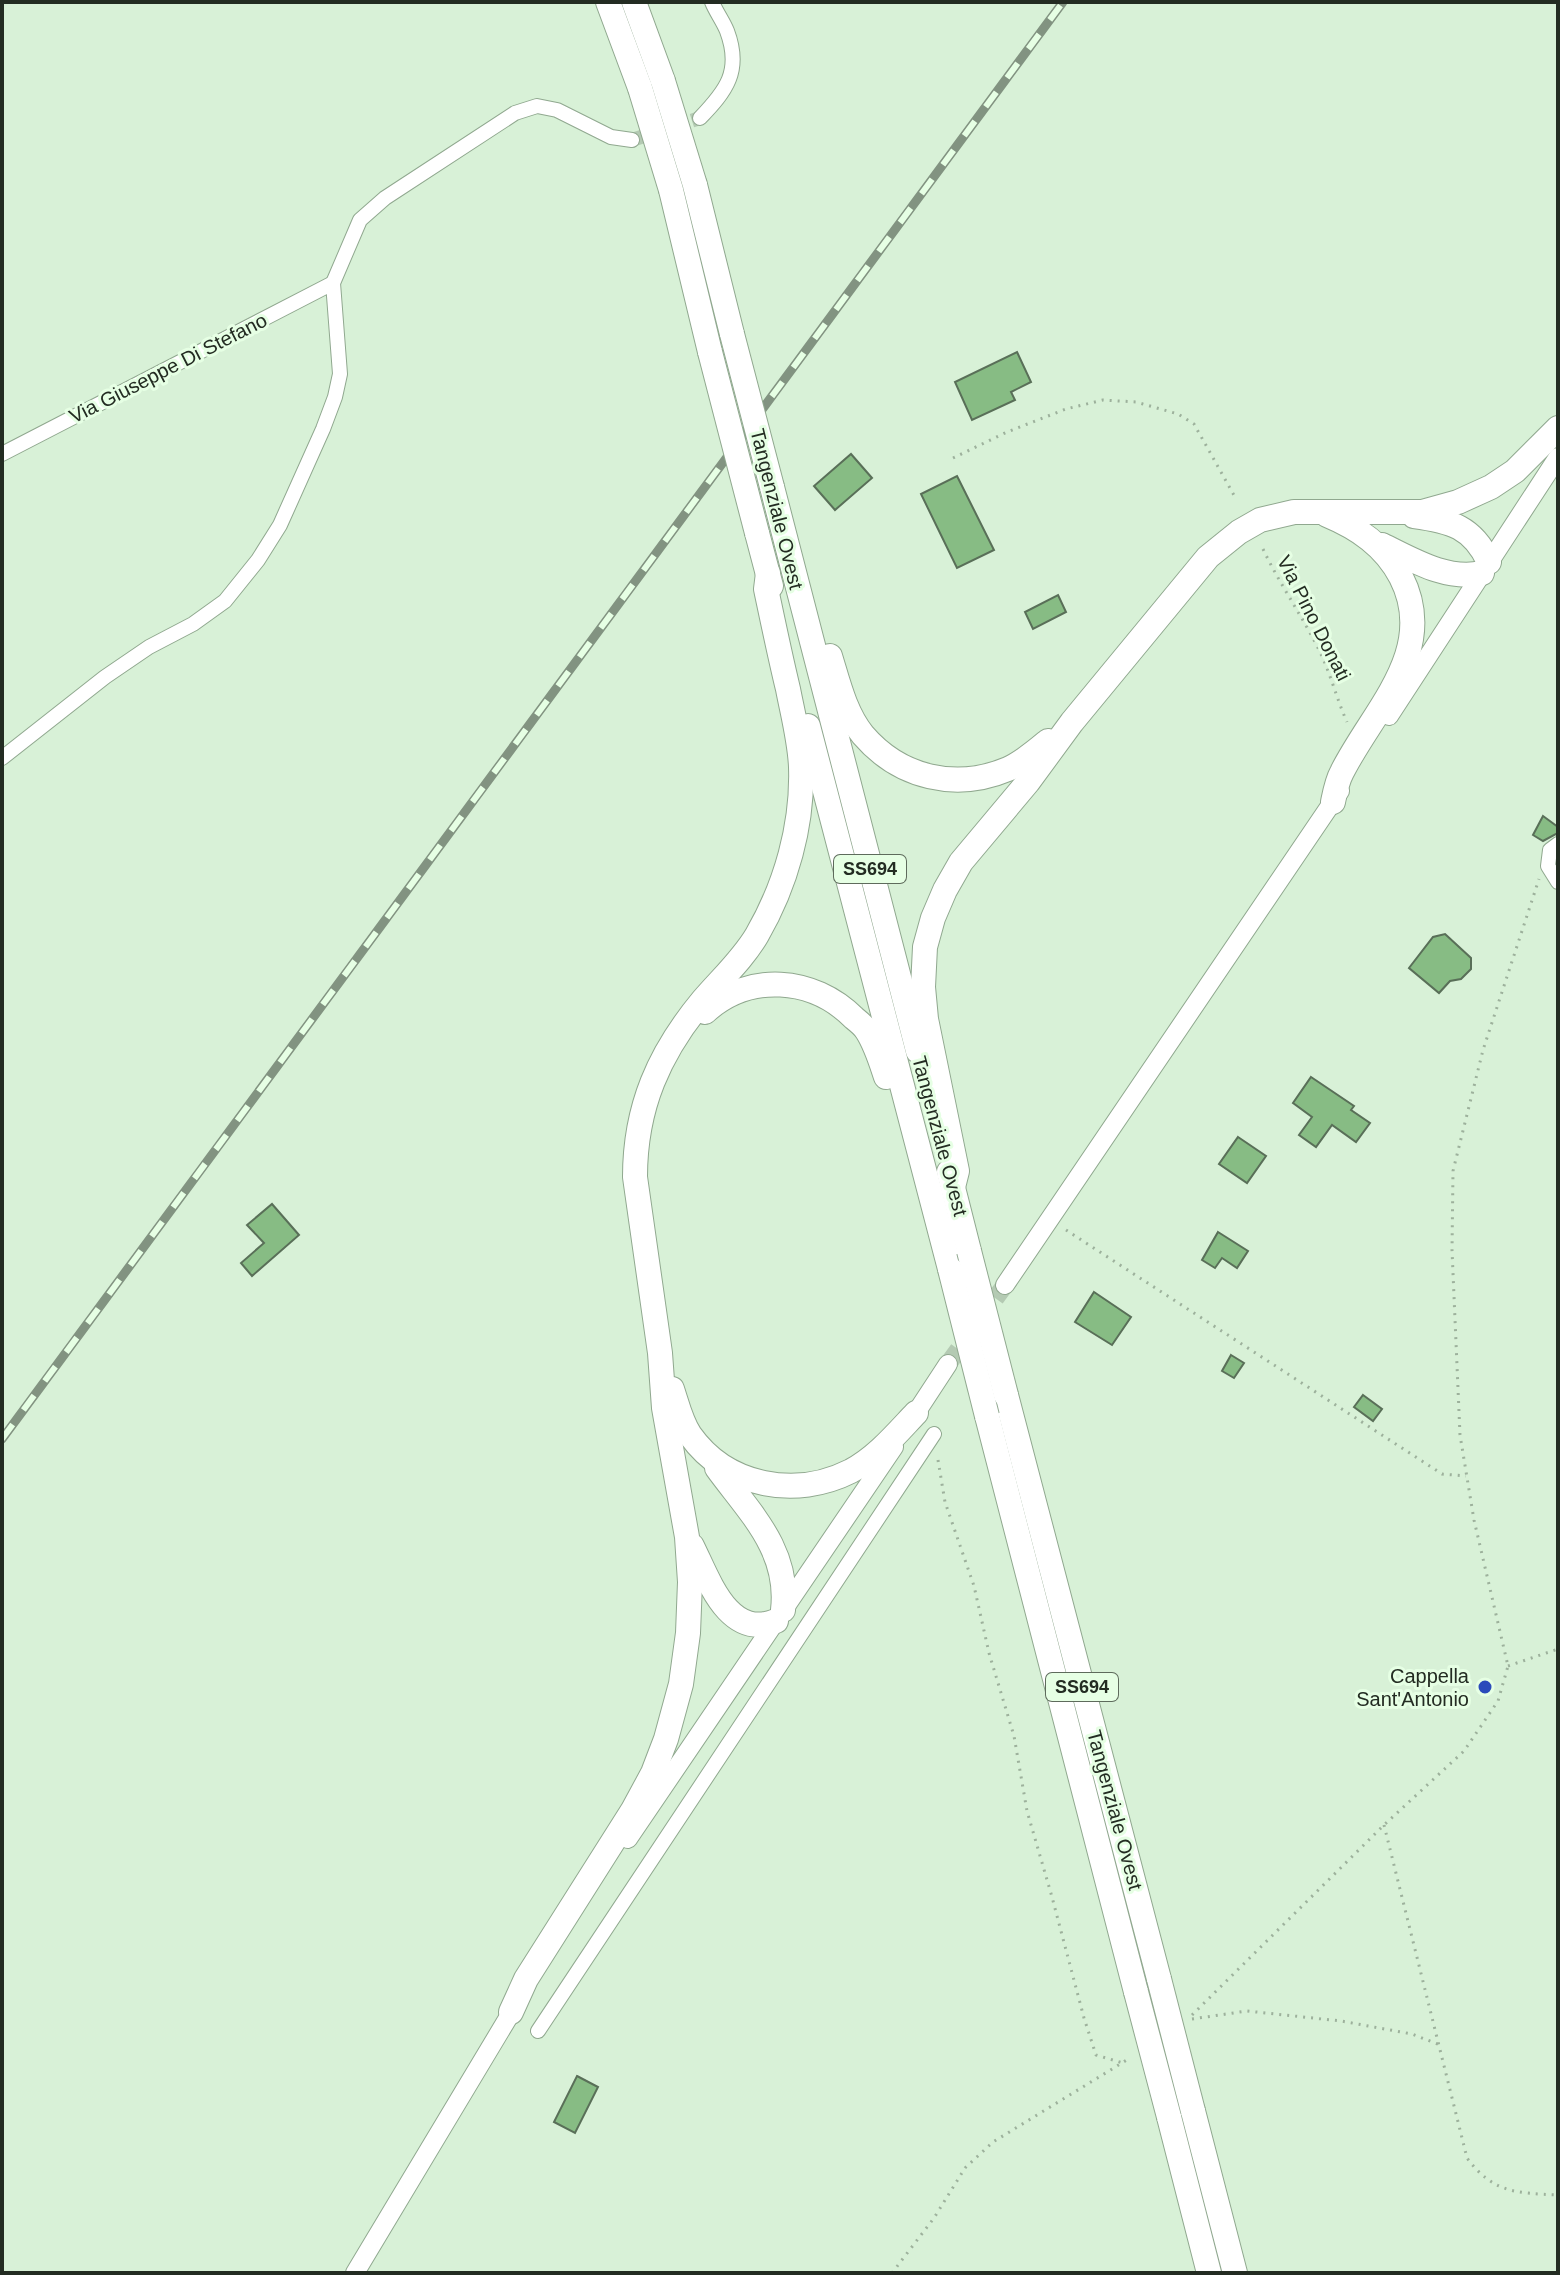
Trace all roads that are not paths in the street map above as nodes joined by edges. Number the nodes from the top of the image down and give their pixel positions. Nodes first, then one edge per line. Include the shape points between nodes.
1 (608, 2) edge
2 (634, 2) edge
3 (712, 2) edge
4 (652, 84) junction
5 (700, 118) tunnel mouth
6 (632, 140) tunnel mouth
7 (333, 283) junction
8 (1558, 428) edge
9 (2, 454) edge
10 (1558, 457) edge
11 (1318, 511) junction
12 (1392, 513) junction
13 (778, 516) junction
14 (1373, 541) junction
15 (1486, 567) junction
16 (768, 573) junction
17 (1072, 722) junction
18 (2, 758) edge
19 (1333, 802) junction
20 (1558, 844) edge
21 (1558, 882) edge
22 (673, 1040) junction
23 (953, 1187) junction
24 (950, 1269) junction
25 (1005, 1285) tunnel mouth
26 (660, 1353) junction
27 (948, 1364) tunnel mouth
28 (916, 1413) junction
29 (934, 1434) road end
30 (706, 1452) junction
31 (687, 1537) junction
32 (780, 1615) junction
33 (511, 2012) junction
34 (538, 2031) dead end
35 (355, 2273) edge
36 (1209, 2273) edge
37 (1235, 2273) edge

1 - 4 highway, Tangenziale Ovest / SS694
2 - 4 highway, Tangenziale Ovest / SS694
3 - 5 street via 733,53 731,73 724,93
4 - 13 highway, Tangenziale Ovest / SS694, bridge via 695,185
4 - 16 highway, Tangenziale Ovest / SS694, bridge via 671,190
6 - 7 street via 611,137 557,110 537,106 515,113 360,220
7 - 9 street, Via Giuseppe Di Stefano
7 - 18 street via 340,374 335,397 286,511 258,560 225,601 138,655
8 - 12 highway via 1491,487 1422,512
10 - 15 street
11 - 12 highway
11 - 14 highway
11 - 17 highway via 1260,520 1221,545
12 - 15 highway via 1459,526 1482,546
13 - 17 highway via 792,537 847,707 862,733 886,757 947,781 977,778 1009,769
13 - 23 highway, Tangenziale Ovest / SS694
14 - 15 highway via 1434,569 1469,576
14 - 19 highway via 1408,591 1414,620 1411,648 1340,775
15 - 19 street
16 - 22 highway via 766,589 801,766 793,842 772,907 756,937
16 - 24 highway, Tangenziale Ovest / SS694
17 - 23 highway via 961,862 925,947 926,1019 957,1171
19 - 25 street
20 - 21 street via 1550,850 1548,866
22 - 24 highway via 713,1004 759,985 788,983 843,1006 867,1030 881,1059 932,1240
22 - 26 highway via 649,1087 635,1153
23 - 37 highway, Tangenziale Ovest / SS694, bridge
24 - 36 highway, Tangenziale Ovest / SS694, bridge
26 - 30 highway via 689,1433
26 - 31 highway via 664,1408
27 - 28 street
28 - 30 highway via 852,1471 803,1485 746,1479
28 - 32 street
29 - 34 street
30 - 32 highway via 773,1548 784,1583
31 - 32 highway via 730,1613 752,1626 764,1626
31 - 33 highway via 688,1633 666,1739 633,1810 526,1979
32 - 33 street
33 - 35 street

